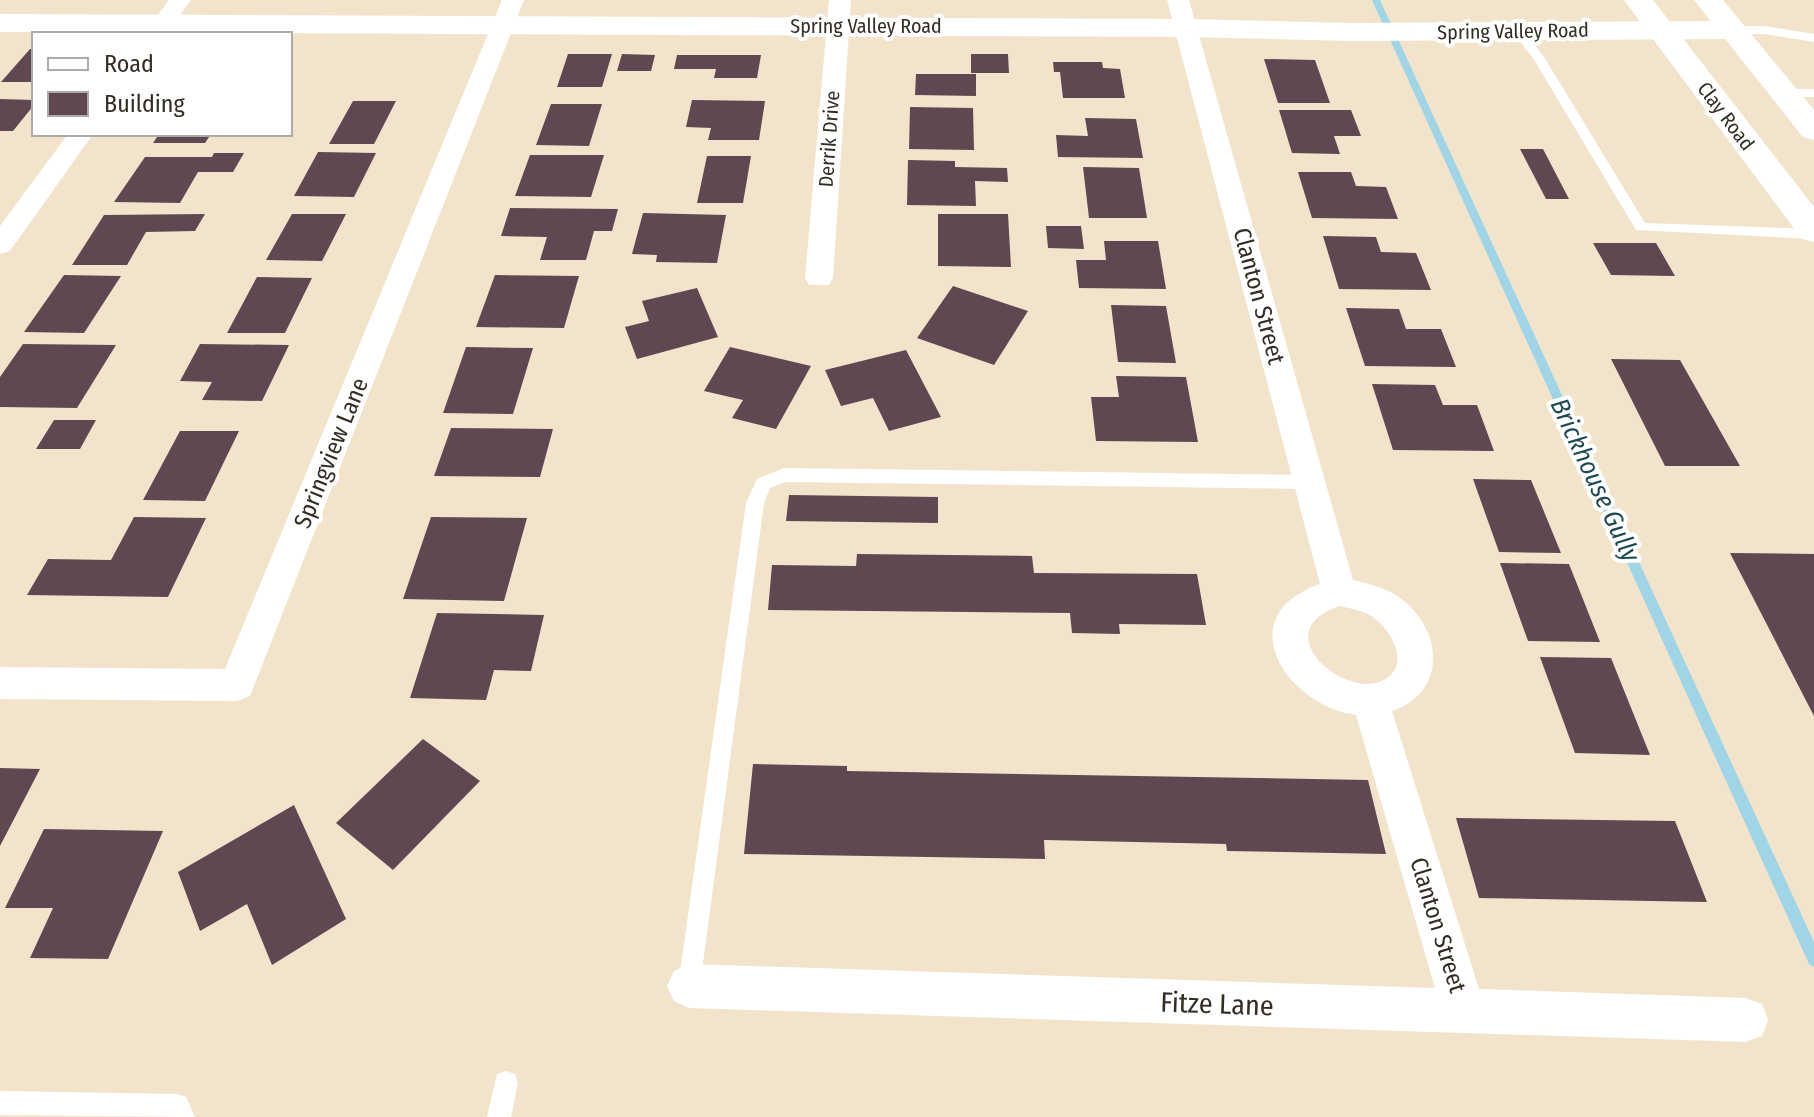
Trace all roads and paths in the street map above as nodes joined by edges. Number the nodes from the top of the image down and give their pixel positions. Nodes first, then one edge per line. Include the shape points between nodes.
1 (180, 0) edge
2 (1638, 0) edge
3 (1708, 0) edge
4 (508, 12) edge
5 (839, 13) edge
6 (1182, 14) edge
7 (0, 23) edge
8 (158, 29) edge
9 (1661, 30) junction
10 (1731, 30) junction
11 (1518, 31) junction
12 (1814, 38) edge
13 (1783, 93) junction
14 (1814, 93) edge
15 (1814, 130) edge
16 (80, 136) edge
17 (1814, 233) edge
18 (0, 245) edge
19 (819, 278) dead end
20 (1309, 482) junction
21 (1339, 592) junction
22 (0, 683) edge
23 (1370, 700) junction
24 (689, 986) joint
25 (1464, 1012) junction
26 (1746, 1020) dead end
27 (506, 1083) dead end
28 (0, 1103) edge
29 (183, 1117) edge
30 (499, 1117) edge

1 - 8 street
2 - 9 street, Clay Road
3 - 10 street
4 - 5 street, Spring Valley Road
4 - 8 street, Spring Valley Road
4 - 22 street, Springview Lane via 237,685
5 - 6 street, Spring Valley Road
5 - 19 street, Derrik Drive
6 - 11 street, Spring Valley Road via 1350,32
6 - 20 street, Clanton Street
7 - 8 street, Spring Valley Road
9 - 10 street, Spring Valley Road
9 - 11 street, Spring Valley Road
9 - 17 street, Clay Road
10 - 12 lane
10 - 13 street
11 - 17 lane via 1641,227
13 - 14 lane
13 - 15 street
16 - 18 street
20 - 21 street, Clanton Street
20 - 24 lane via 784,475 763,484 755,503
21 - 23 street via 1386,607 1415,644 1417,664 1409,682 1393,695
21 - 23 street via 1316,596 1298,607 1289,624 1289,645 1300,667 1319,685 1344,697
23 - 25 street, Clanton Street
24 - 25 street, Fitze Lane
25 - 26 street, Fitze Lane
27 - 30 lane
28 - 29 lane via 177,1106

